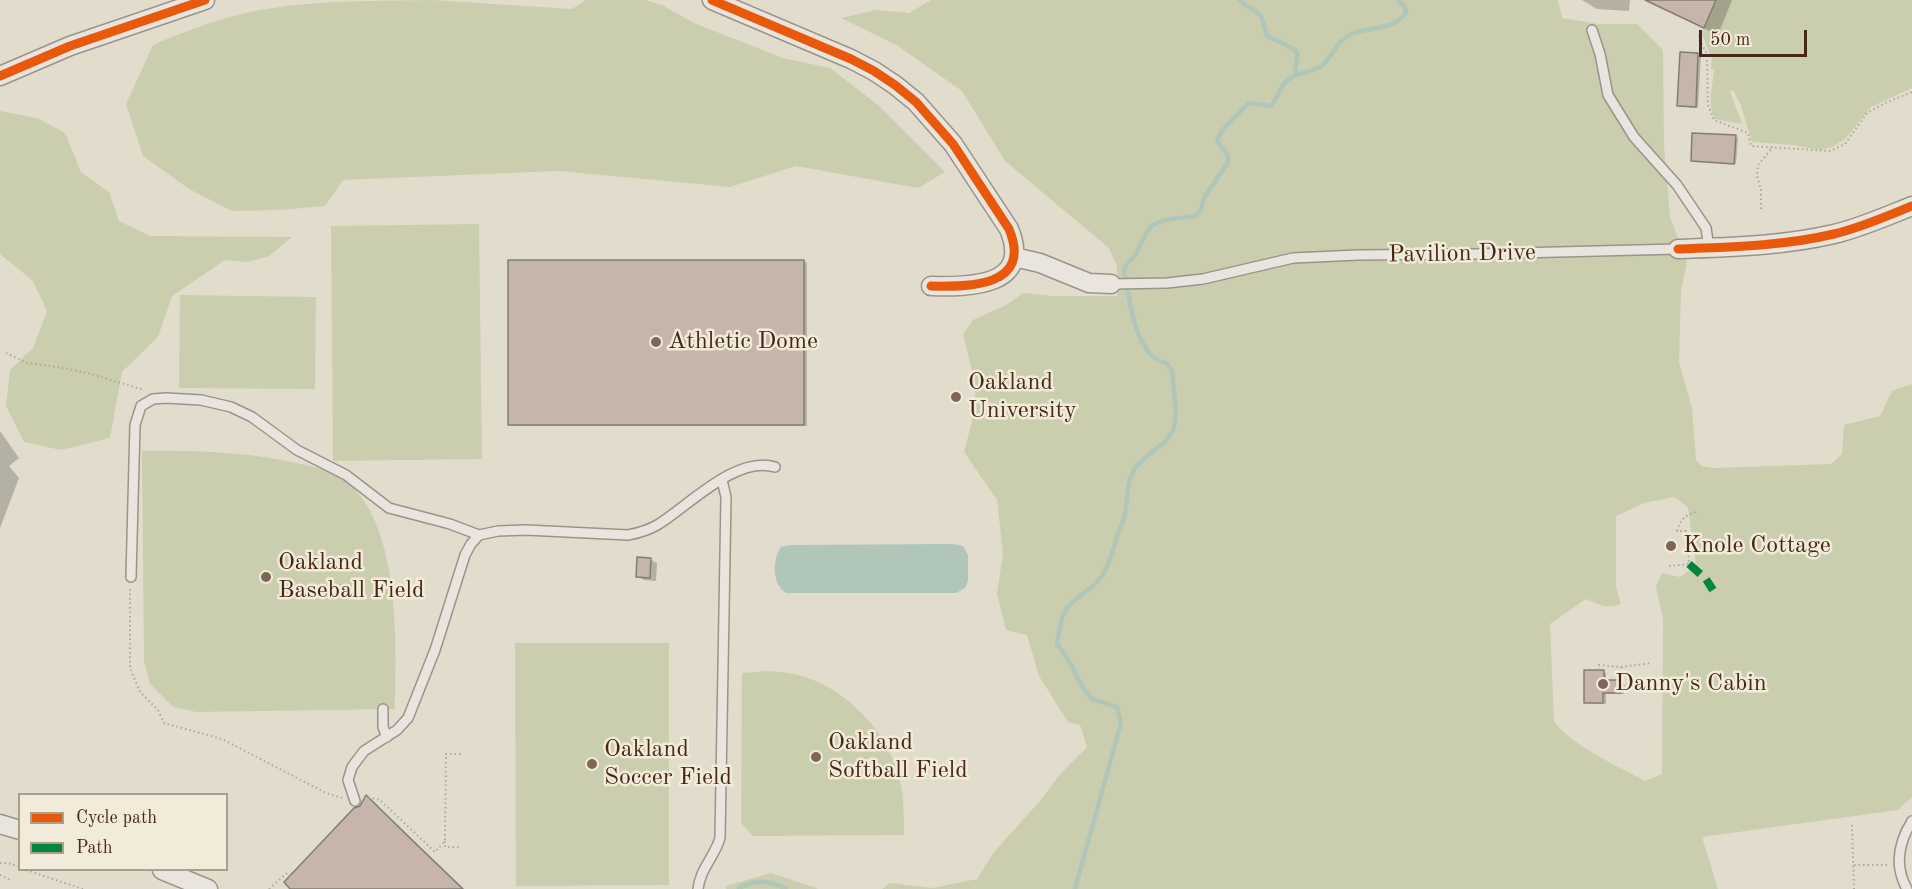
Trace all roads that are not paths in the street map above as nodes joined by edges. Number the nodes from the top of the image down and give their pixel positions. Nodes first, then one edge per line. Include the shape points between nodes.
1 (205, 0) edge
2 (712, 0) edge
3 (1592, 30) dead end
4 (0, 76) edge
5 (1912, 206) edge
6 (1708, 248) junction
7 (1678, 249) joint
8 (1014, 257) junction
9 (1111, 284) joint
10 (931, 286) dead end
11 (775, 467) dead end
12 (722, 480) junction
13 (479, 535) junction
14 (131, 578) road end
15 (383, 709) dead end
16 (387, 737) junction
17 (355, 801) road end
18 (1912, 821) edge
19 (0, 824) edge
20 (18, 829) edge
21 (164, 871) edge
22 (208, 889) edge
23 (698, 889) edge
24 (1907, 889) edge

1 - 4 street via 70,46
2 - 8 street via 851,59 916,102 953,144 1009,230 1015,244
3 - 6 lane via 1608,95 1634,137 1677,186 1706,228
5 - 6 street, Pavilion Drive via 1836,234 1782,243
6 - 7 street, Pavilion Drive
7 - 9 lane, Pavilion Drive via 1293,258 1203,279
8 - 9 street, Pavilion Drive via 1040,263 1089,284
8 - 10 street via 1002,276 991,282 965,287
11 - 12 lane via 749,465
12 - 13 lane via 644,532 628,535 526,530
12 - 23 lane via 726,497 720,838 702,872
13 - 14 lane via 390,508 346,475 297,450 243,412 201,400 153,399 141,406 135,425
13 - 16 lane via 465,555 435,650 408,718
15 - 16 lane
16 - 17 lane via 364,752 352,767 348,780
18 - 24 lane via 1904,835 1899,861
19 - 20 street
21 - 22 street

